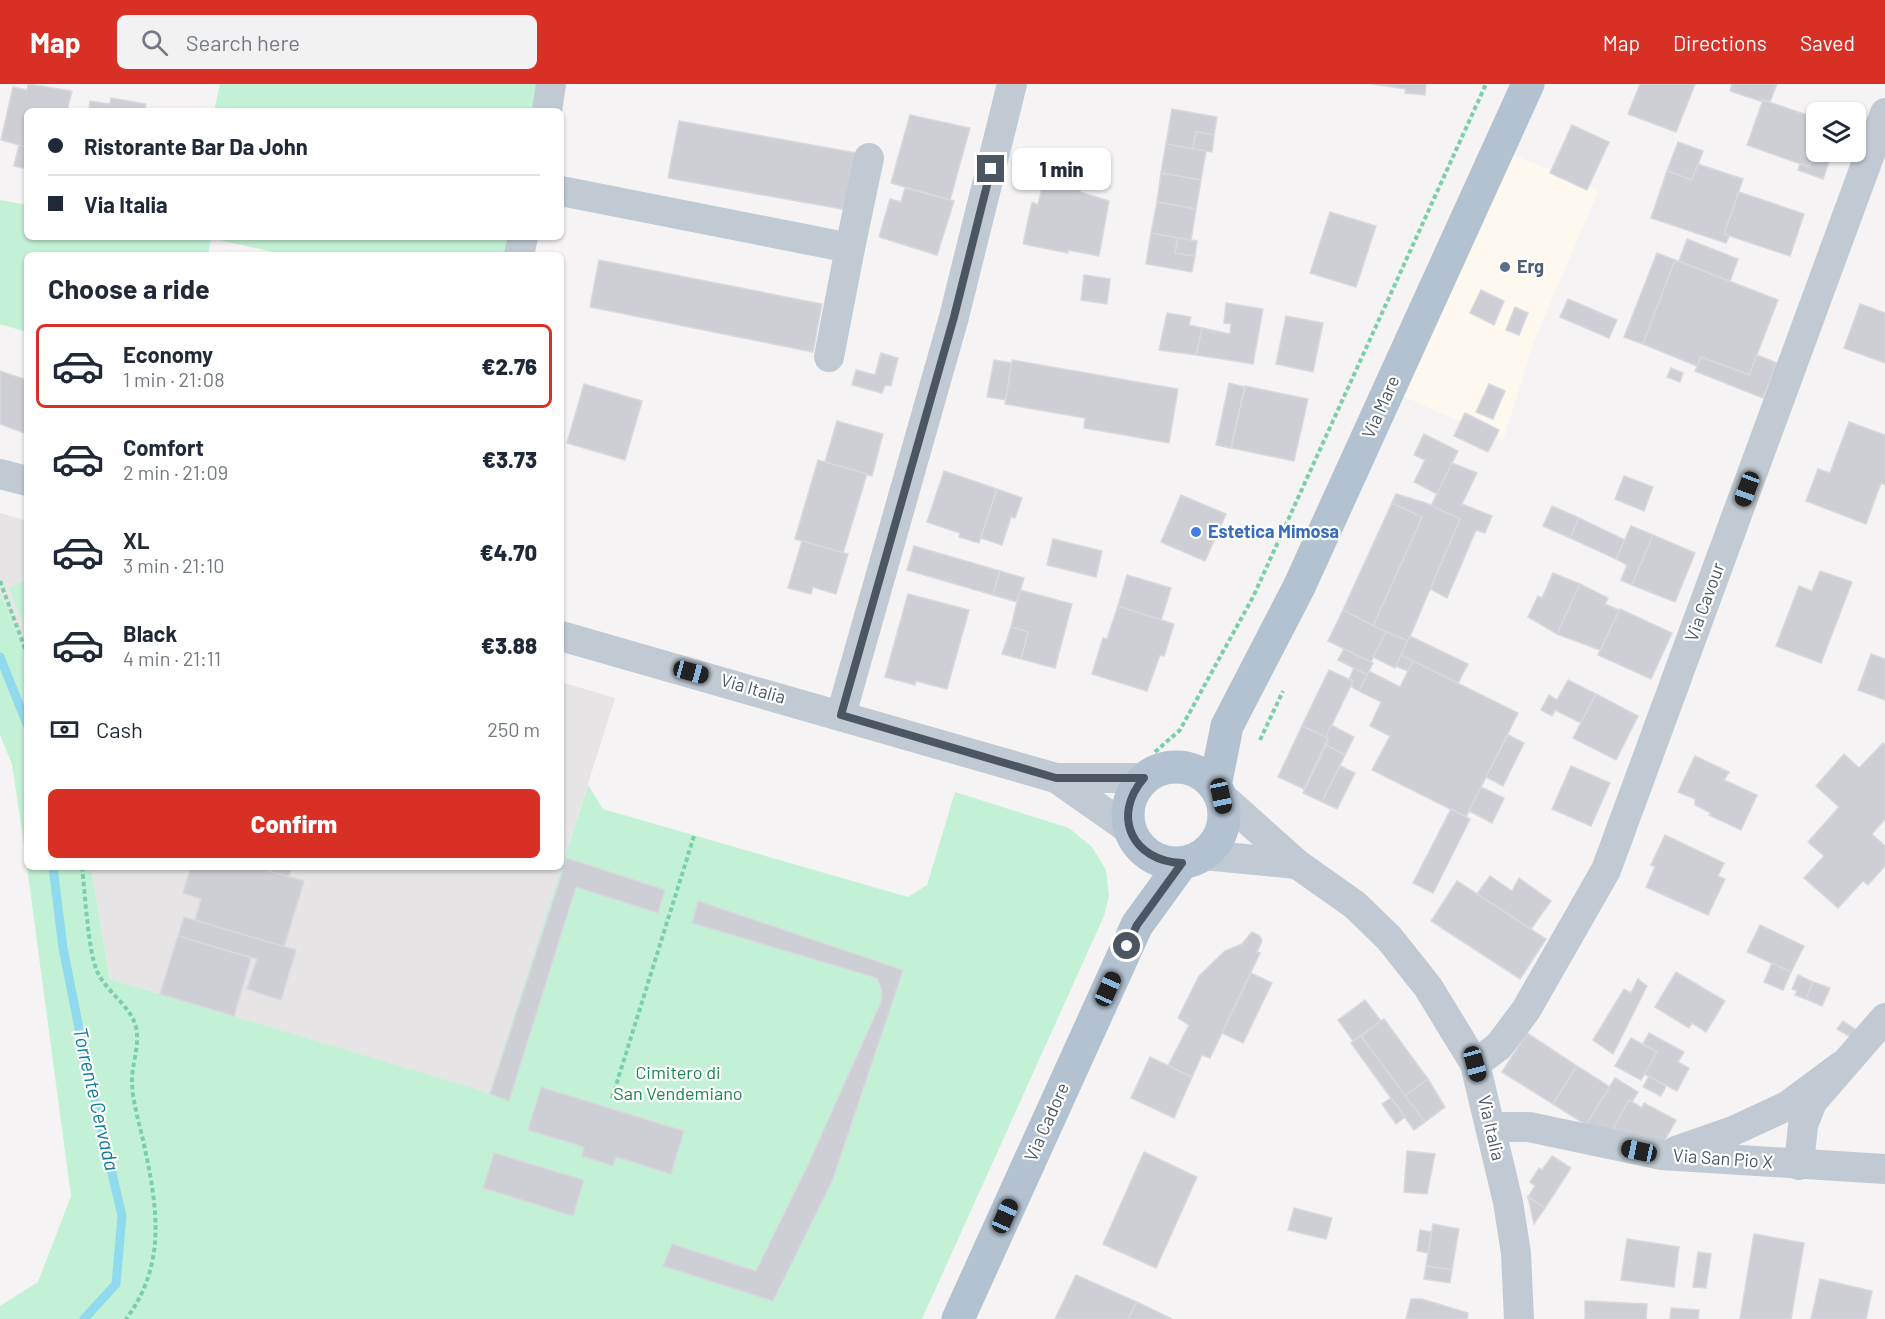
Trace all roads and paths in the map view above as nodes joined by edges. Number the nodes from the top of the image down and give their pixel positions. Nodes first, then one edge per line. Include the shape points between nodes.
1 (551, 84) edge
2 (1012, 84) edge
3 (1486, 84) edge
4 (1528, 84) edge
5 (547, 108) edge
6 (1885, 113) edge
7 (869, 158) dead end
8 (564, 192) edge
9 (850, 248) junction
10 (829, 357) dead end
11 (0, 474) edge
12 (24, 480) edge
13 (0, 581) edge
14 (564, 637) edge
15 (24, 646) edge
16 (841, 715) junction
17 (1227, 726) junction
18 (1177, 766) junction
19 (1145, 768) junction
20 (1056, 778) junction
21 (1218, 791) junction
22 (694, 836) dead end
23 (1135, 839) junction
24 (1193, 859) junction
25 (1297, 864) junction
26 (82, 870) edge
27 (1137, 925) junction
28 (1885, 1017) edge
29 (1475, 1064) junction
30 (1841, 1066) junction
31 (612, 1098) dead end
32 (1787, 1106) junction
33 (1492, 1127) junction
34 (1662, 1155) junction
35 (1759, 1161) junction
36 (1799, 1165) junction
37 (1885, 1169) edge
38 (126, 1319) edge
39 (958, 1319) edge
40 (1519, 1319) edge

1 - 5 street
2 - 16 street via 954,317
3 - 19 path via 1253,597 1180,730
4 - 17 main road, Via Mare via 1299,587
6 - 29 street, Via Cavour via 1606,870 1526,1010 1499,1046
7 - 9 street
8 - 9 street
9 - 10 street
11 - 12 street
13 - 15 path
14 - 16 street, Via Italia
16 - 20 street, Via Italia
17 - 18 main road, Via Mare
17 - 21 main road, Via Mare
18 - 19 main road via 1154,771
18 - 21 main road via 1192,769
19 - 20 street, Via Italia
19 - 23 main road, Via Cadore via 1129,802 1127,816
20 - 23 street, Via Italia
21 - 24 main road, Via Cadore via 1225,812 1223,828 1216,843
21 - 25 street, Via Italia
22 - 31 path
23 - 24 main road via 1152,857 1167,863
23 - 27 main road, Via Cadore
24 - 25 street, Via Italia
24 - 27 main road, Via Cadore
25 - 29 street, Via Italia via 1355,905 1389,938 1428,987
26 - 38 path via 96,968 107,990 128,1011 135,1025 138,1041 132,1082 156,1197 154,1261 140,1300
27 - 39 main road, Via Cadore
28 - 30 street
29 - 33 street, Via Italia
30 - 32 street
30 - 36 street via 1812,1102 1803,1125
32 - 34 street via 1733,1131
32 - 35 street via 1762,1127 1756,1138
33 - 34 street, Via San Pio X via 1529,1127
33 - 40 street, Via Italia via 1514,1243
34 - 35 street, Via San Pio X
35 - 36 street, Via San Pio X
36 - 37 street, Via San Pio X

